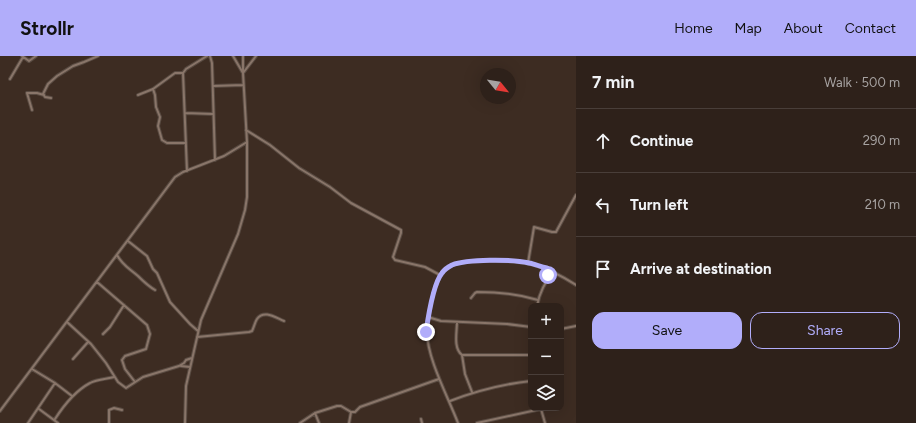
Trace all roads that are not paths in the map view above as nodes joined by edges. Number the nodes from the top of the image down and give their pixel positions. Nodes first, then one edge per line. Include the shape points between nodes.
1 (22, 56) edge
2 (36, 56) edge
3 (98, 56) edge
4 (206, 56) edge
5 (210, 56) edge
6 (233, 56) edge
7 (243, 56) edge
8 (256, 56) edge
9 (202, 57) edge
10 (183, 73) junction
11 (243, 73) junction
12 (10, 79) dead end
13 (243, 85) junction
14 (213, 86) junction
15 (153, 89) junction
16 (44, 95) junction
17 (138, 95) dead end
18 (52, 98) dead end
19 (32, 110) dead end
20 (185, 114) junction
21 (214, 114) junction
22 (246, 130) junction
23 (247, 142) junction
24 (186, 143) junction
25 (215, 160) junction
26 (187, 171) junction
27 (576, 194) edge
28 (128, 241) junction
29 (117, 256) junction
30 (528, 263) junction
31 (547, 268) junction
32 (555, 273) junction
33 (440, 275) junction
34 (548, 279) junction
35 (97, 282) junction
36 (576, 284) edge
37 (155, 290) dead end
38 (471, 298) dead end
39 (538, 300) junction
40 (537, 303) edge
41 (124, 305) junction
42 (428, 317) junction
43 (284, 321) dead end
44 (67, 322) junction
45 (457, 322) junction
46 (576, 326) edge
47 (528, 328) edge
48 (564, 328) edge
49 (198, 331) junction
50 (104, 334) dead end
51 (197, 337) junction
52 (88, 342) junction
53 (462, 355) junction
54 (528, 355) edge
55 (192, 358) junction
56 (72, 360) dead end
57 (179, 366) junction
58 (190, 367) junction
59 (32, 368) junction
60 (114, 377) junction
61 (439, 379) junction
62 (528, 381) edge
63 (135, 382) junction
64 (56, 383) junction
65 (472, 393) junction
66 (72, 396) junction
67 (450, 401) junction
68 (39, 408) junction
69 (122, 410) dead end
70 (0, 411) edge
71 (528, 411) edge
72 (542, 411) edge
73 (351, 412) junction
74 (315, 413) junction
75 (55, 419) junction
76 (421, 420) dead end
77 (28, 423) edge
78 (58, 423) edge
79 (109, 423) edge
80 (185, 423) edge
81 (300, 423) edge
82 (320, 423) edge
83 (350, 423) edge
84 (422, 423) edge
85 (458, 423) edge
86 (477, 423) edge
87 (545, 423) edge

1 - 2 street via 29,61
1 - 12 street
3 - 16 street via 57,76 48,84
4 - 9 street
5 - 14 street
6 - 11 street
7 - 11 street
8 - 11 street
9 - 10 street
10 - 15 street via 175,73
10 - 20 street
11 - 13 street
13 - 14 street
13 - 22 street
14 - 21 street
15 - 17 street
15 - 24 street via 162,140 167,143
16 - 18 street
16 - 19 street via 27,93
20 - 21 street
20 - 24 street
21 - 25 street
22 - 23 street
22 - 33 street via 351,203 401,230 393,257 395,260 425,267
23 - 25 street
23 - 49 street via 245,210 238,234
24 - 26 street
25 - 26 street
26 - 28 street via 175,177
27 - 30 street via 556,232 534,227
28 - 29 street
28 - 49 street via 147,256 158,273 170,302
29 - 35 street
29 - 37 street via 122,264
30 - 31 street
30 - 33 street via 460,263 450,266
31 - 32 street
31 - 34 street
32 - 34 street
32 - 36 street
33 - 42 street
34 - 39 street
35 - 41 street
35 - 44 street
38 - 39 street via 477,292 494,292
39 - 40 street
41 - 50 street
41 - 63 street via 147,326 150,334 146,349 125,356 122,360
42 - 45 street
42 - 61 street via 426,332
43 - 51 street via 271,315 263,315 257,319 252,331 249,332
44 - 52 street
44 - 59 street
45 - 47 street
45 - 53 street via 457,348
46 - 48 street
49 - 51 street
51 - 55 street
52 - 56 street
52 - 60 street
53 - 54 street
53 - 65 street
55 - 57 street
55 - 58 street
57 - 58 street
57 - 63 street
58 - 80 street via 186,386
59 - 64 street
59 - 70 street
60 - 63 street via 126,388
60 - 66 street via 90,383
61 - 67 street
61 - 73 street
62 - 65 street
64 - 66 street
64 - 68 street
65 - 67 street
66 - 75 street
67 - 85 street
68 - 75 street
68 - 77 street
69 - 79 street via 109,410
71 - 86 street
72 - 87 street
73 - 74 street via 338,406
73 - 83 street
74 - 81 street
74 - 82 street
75 - 78 street
76 - 84 street

